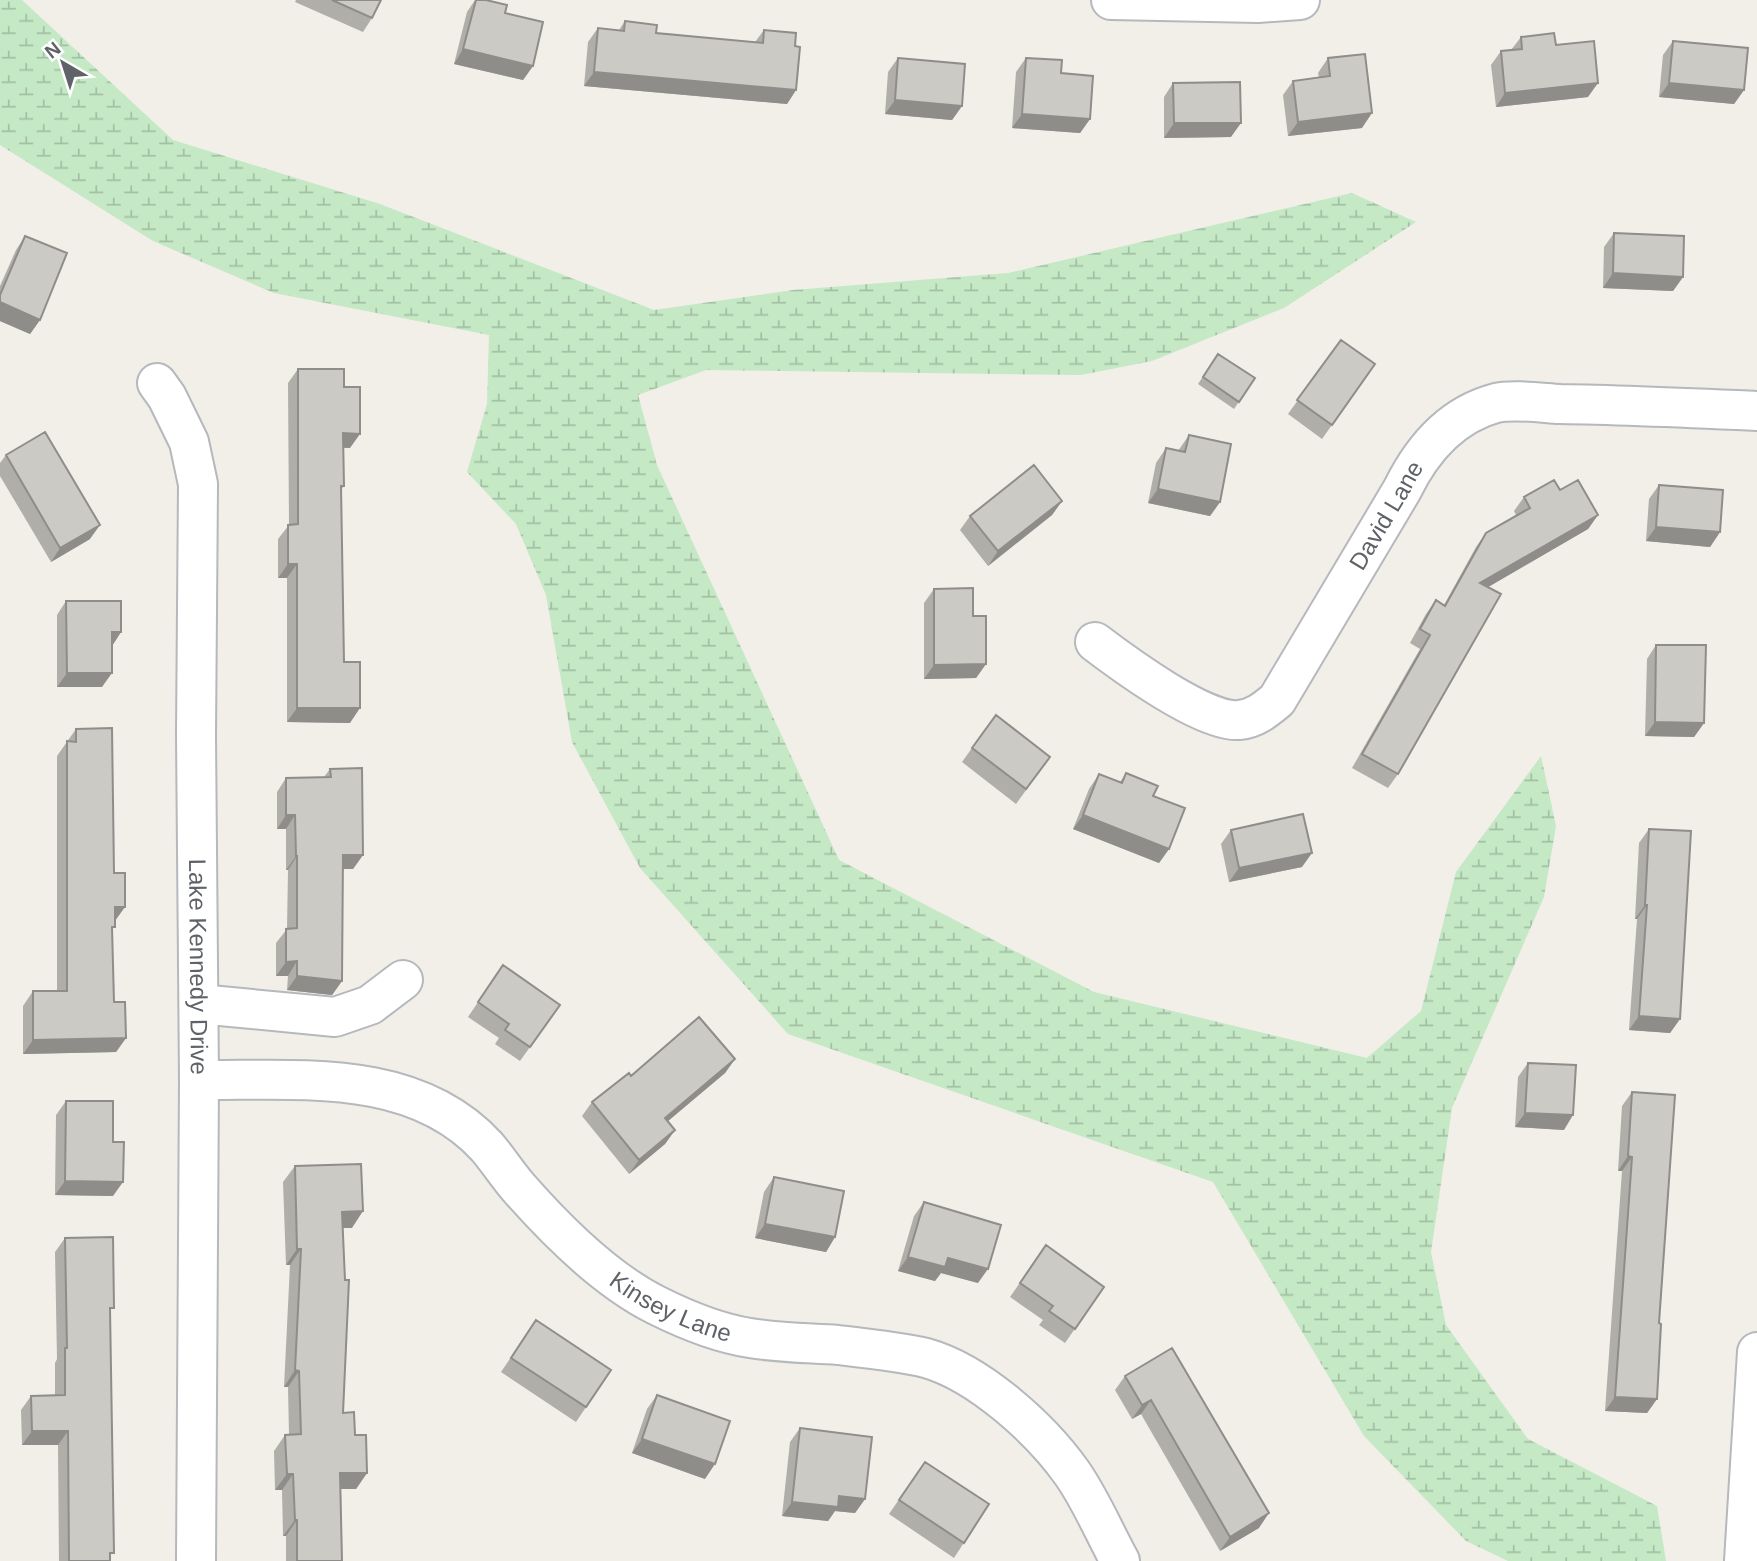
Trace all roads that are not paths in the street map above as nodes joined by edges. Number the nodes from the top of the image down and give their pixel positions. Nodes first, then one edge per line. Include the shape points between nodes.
1 (1111, 0) edge
2 (1300, 0) edge
3 (157, 383) dead end
4 (1757, 411) edge
5 (1096, 642) dead end
6 (403, 980) dead end
7 (199, 1004) junction
8 (199, 1080) junction
9 (1757, 1352) edge
10 (196, 1561) edge
11 (1120, 1561) edge
12 (1744, 1561) edge

1 - 2 street via 1258,4
3 - 7 street, Lake Kennedy Drive via 189,442 198,484
4 - 5 street, David Lane via 1498,402 1466,415 1437,437 1414,464 1277,700 1259,714 1238,720 1216,717 1147,681
6 - 7 street via 370,1005 335,1017
7 - 8 street, Lake Kennedy Drive
8 - 10 street, Lake Kennedy Drive
8 - 11 street, Kinsey Lane via 333,1082 412,1097 451,1118 486,1146 560,1233 652,1304 699,1326 749,1338 927,1359 965,1376 1009,1405 1039,1433 1073,1474
9 - 12 street

